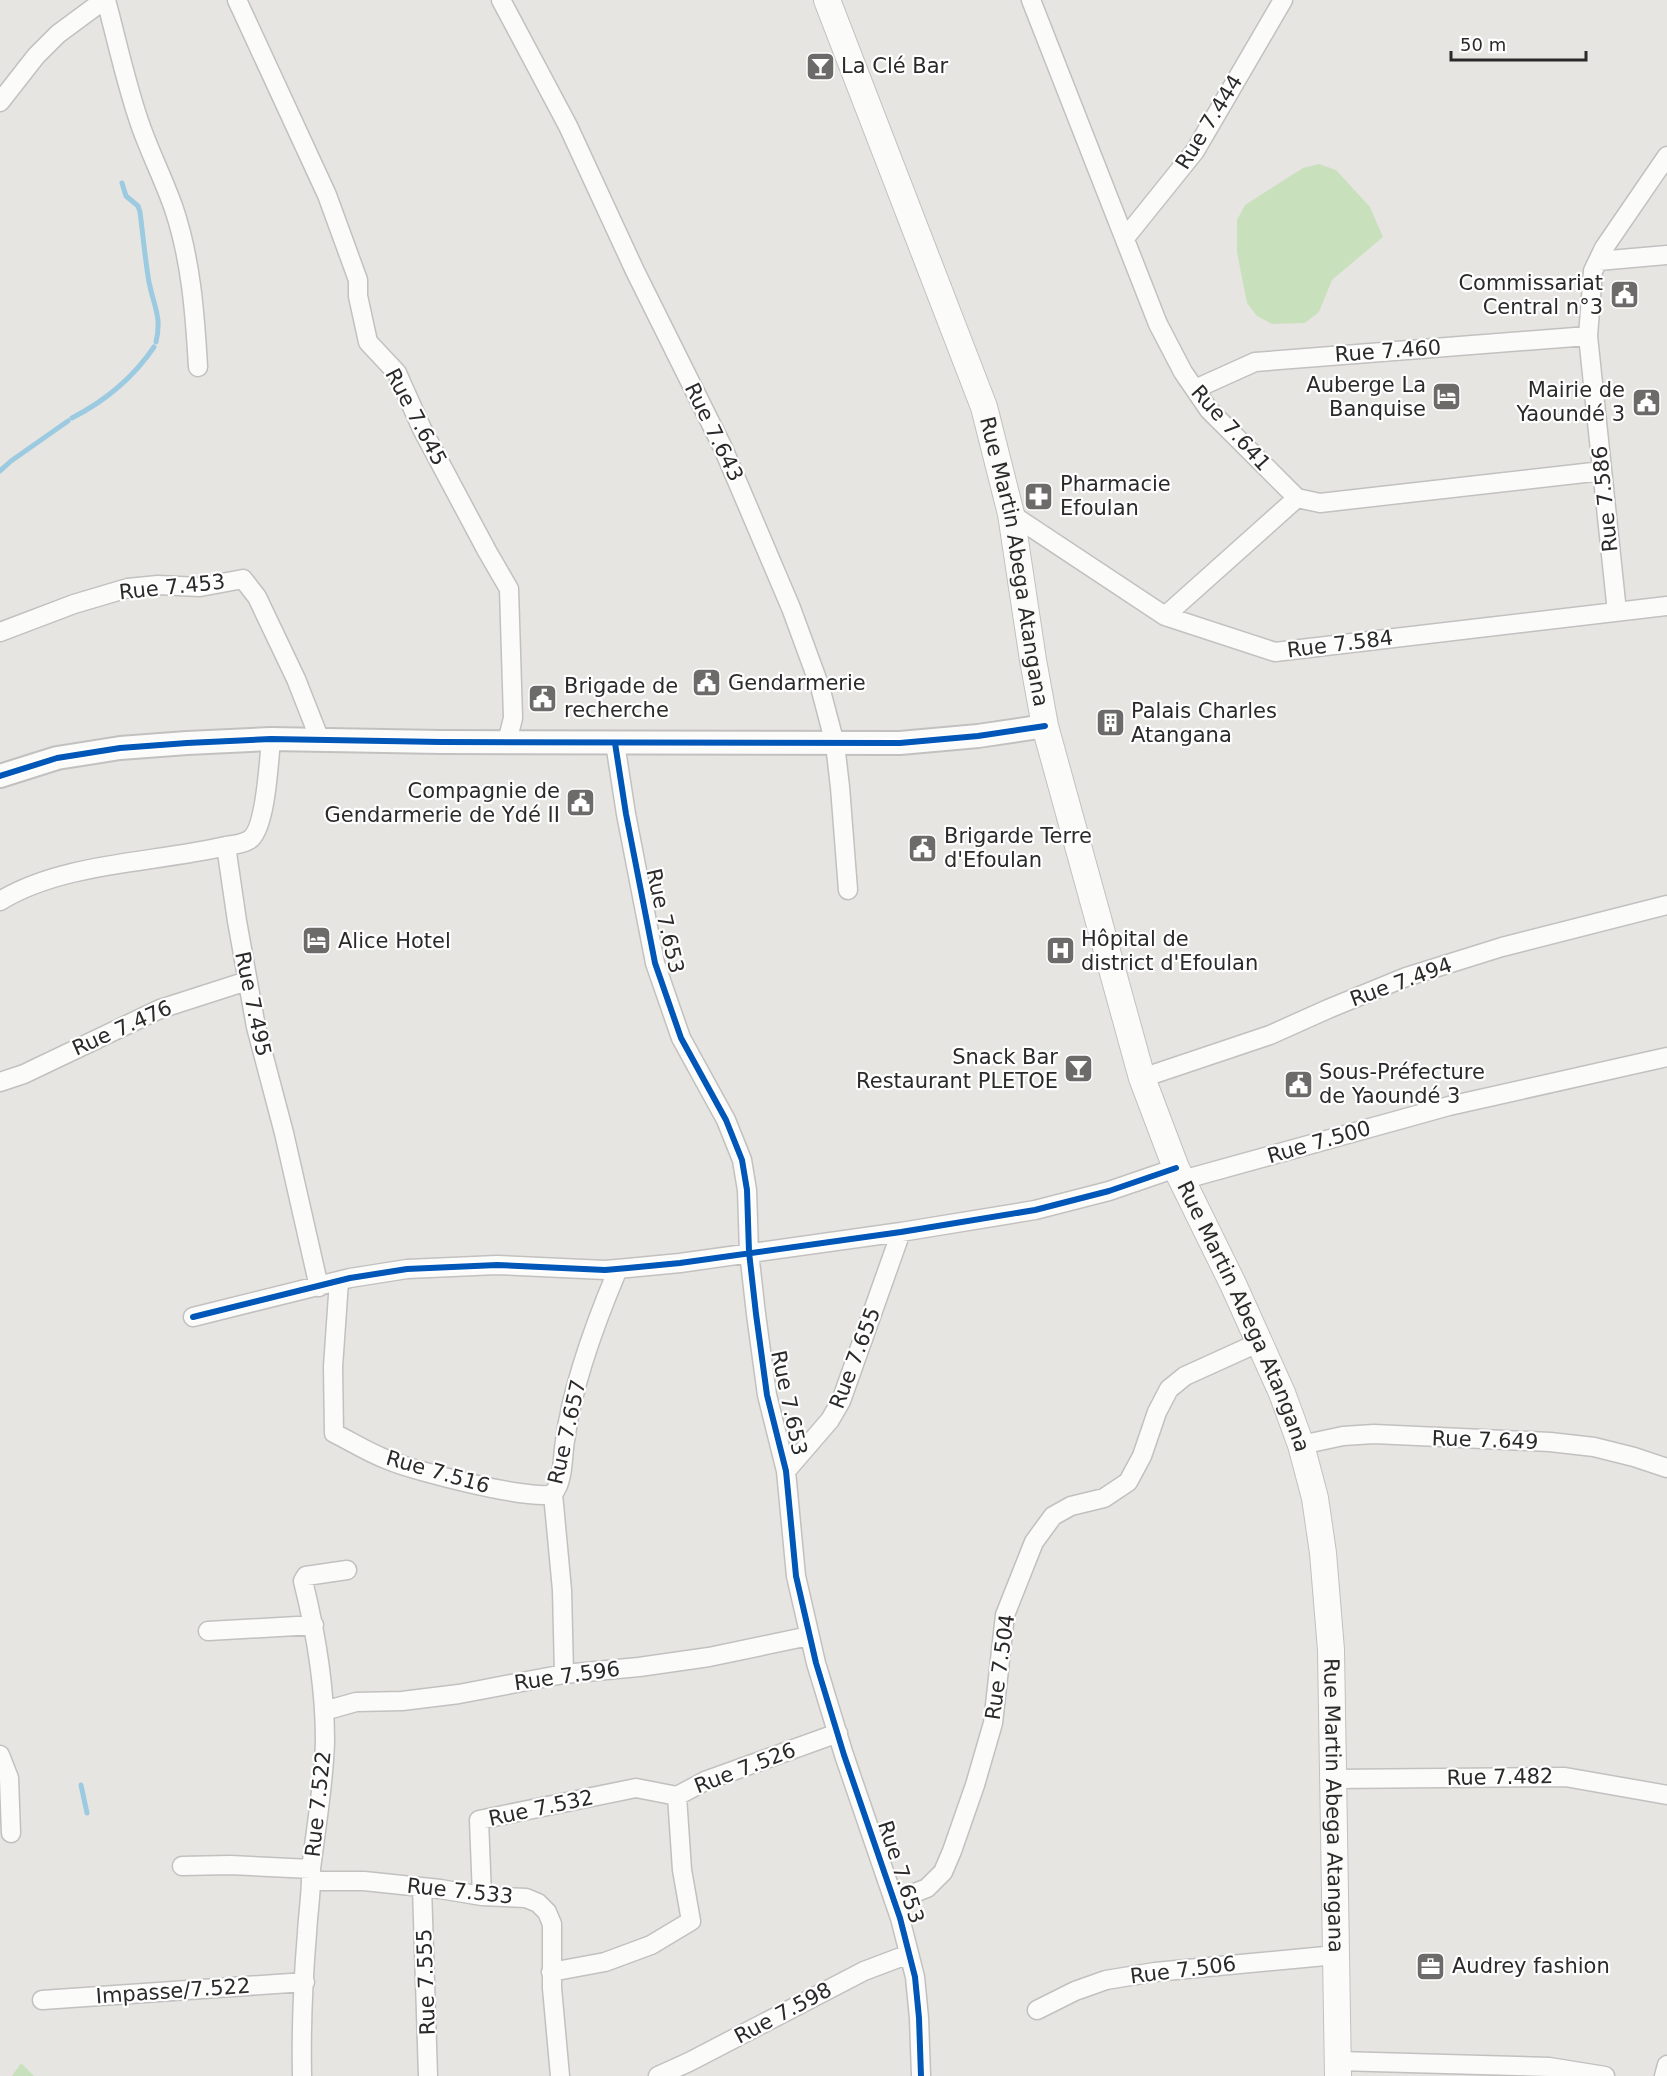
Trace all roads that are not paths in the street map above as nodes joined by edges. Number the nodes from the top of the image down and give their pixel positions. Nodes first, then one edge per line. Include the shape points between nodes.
1 (105, 0) edge
2 (237, 0) edge
3 (501, 0) edge
4 (827, 0) edge
5 (1031, 0) edge
6 (1282, 0) edge
7 (0, 102) edge
8 (1667, 156) edge
9 (1125, 238) junction
10 (1667, 255) edge
11 (1598, 261) junction
12 (1587, 336) junction
13 (198, 367) dead end
14 (1195, 389) junction
15 (1602, 471) junction
16 (1297, 498) junction
17 (1011, 514) junction
18 (1667, 606) edge
19 (1617, 612) junction
20 (1165, 616) junction
21 (0, 632) edge
22 (1045, 726) junction
23 (271, 739) junction
24 (320, 740) junction
25 (507, 742) junction
26 (615, 742) junction
27 (835, 744) junction
28 (0, 776) edge
29 (226, 846) junction
30 (848, 890) dead end
31 (0, 901) edge
32 (1667, 905) edge
33 (247, 981) junction
34 (1667, 1057) edge
35 (1142, 1078) junction
36 (0, 1082) edge
37 (1179, 1174) junction
38 (901, 1232) junction
39 (749, 1252) junction
40 (618, 1269) junction
41 (339, 1281) junction
42 (319, 1287) junction
43 (193, 1317) dead end
44 (1260, 1342) junction
45 (1301, 1445) junction
46 (1667, 1468) edge
47 (786, 1471) junction
48 (553, 1494) junction
49 (346, 1570) dead end
50 (314, 1624) junction
51 (208, 1631) dead end
52 (809, 1636) junction
53 (564, 1674) junction
54 (324, 1711) junction
55 (838, 1733) junction
56 (0, 1755) edge
57 (1332, 1779) junction
58 (1667, 1795) edge
59 (677, 1796) junction
60 (11, 1833) dead end
61 (182, 1866) dead end
62 (311, 1875) junction
63 (422, 1887) junction
64 (482, 1896) junction
65 (894, 1901) junction
66 (909, 1954) junction
67 (1336, 1954) junction
68 (551, 1972) junction
69 (305, 1982) junction
70 (42, 2000) dead end
71 (1037, 2010) dead end
72 (1667, 2065) edge
73 (1338, 2069) edge
74 (302, 2076) edge
75 (428, 2076) edge
76 (560, 2076) edge
77 (658, 2076) edge
78 (921, 2076) edge
79 (1605, 2076) edge
80 (1664, 2076) edge

1 - 7 street via 51,41
1 - 13 street via 132,99 182,237 196,321
2 - 25 street, Rue 7.645 via 327,195 358,280 368,342 397,373 422,429 509,589 513,718
3 - 27 street, Rue 7.643 via 568,126 743,491 805,643
4 - 17 main road, Rue Martin Abega Atangana via 984,407
5 - 9 street, Rue 7.641
6 - 9 street, Rue 7.444 via 1194,151
8 - 11 street, Rue 7.586
9 - 14 street, Rue 7.641 via 1158,324
10 - 11 street
11 - 12 street, Rue 7.586 via 1593,271
12 - 14 street, Rue 7.460 via 1256,362
12 - 15 street, Rue 7.586
14 - 16 street, Rue 7.641 via 1209,410
15 - 16 street via 1320,503
15 - 19 street, Rue 7.586
16 - 20 street
17 - 20 street, Rue 7.584
17 - 22 main road, Rue Martin Abega Atangana
18 - 19 street, Rue 7.584
19 - 20 street, Rue 7.584 via 1275,652
21 - 24 street, Rue 7.453 via 129,588 200,587 243,579 258,597
22 - 27 street via 900,743
22 - 35 main road, Rue Martin Abega Atangana
23 - 24 street
23 - 28 street via 120,748 57,758
23 - 29 street via 258,830 249,840
24 - 25 street
25 - 26 street
26 - 27 street
26 - 39 street, Rue 7.653 via 655,963 681,1038 726,1120 742,1160
27 - 30 street, Rue 7.643
29 - 31 street via 48,880
29 - 33 street, Rue 7.495
32 - 35 street, Rue 7.494 via 1502,947 1406,977 1270,1035
33 - 36 street, Rue 7.476 via 160,1009
33 - 42 street, Rue 7.495
34 - 37 street, Rue 7.500 via 1449,1106
35 - 37 main road, Rue Martin Abega Atangana
37 - 38 street, Rue 7.500 via 1035,1210
37 - 44 main road, Rue Martin Abega Atangana
38 - 39 street, Rue 7.500
38 - 47 street, Rue 7.655 via 841,1401 830,1420
39 - 40 street, Rue 7.500
39 - 47 street, Rue 7.653 via 767,1395
40 - 41 street, Rue 7.500 via 447,1266 378,1272
40 - 48 street, Rue 7.657 via 573,1394 560,1478
41 - 42 street, Rue 7.500
41 - 48 street, Rue 7.516 via 333,1367 334,1433 388,1460 419,1470 519,1493
42 - 43 street, Rue 7.500
44 - 45 main road, Rue Martin Abega Atangana
44 - 65 street, Rue 7.504 via 1185,1376 1169,1389 1128,1482 1104,1498 1071,1506 1053,1516 1034,1542 1005,1615 993,1722 952,1851 943,1872 927,1888
45 - 46 street, Rue 7.649 via 1374,1434 1550,1442 1594,1447
45 - 57 main road, Rue Martin Abega Atangana via 1315,1498 1323,1553 1331,1650
47 - 52 street, Rue 7.653 via 796,1576
48 - 53 street, Rue 7.657 via 562,1590
49 - 50 street, Rue 7.522 via 306,1576 303,1581
50 - 51 street
50 - 54 street, Rue 7.522
52 - 53 street, Rue 7.596 via 709,1657
52 - 55 street, Rue 7.653
53 - 54 street, Rue 7.596 via 459,1694 356,1702
54 - 62 street, Rue 7.522 via 325,1742
55 - 59 street, Rue 7.526 via 705,1781
55 - 65 street, Rue 7.653
56 - 60 street via 9,1778
57 - 58 street, Rue 7.482 via 1565,1777
57 - 67 main road, Rue Martin Abega Atangana
59 - 64 street, Rue 7.532 via 636,1788 479,1820
59 - 68 street, Rue 7.526 via 682,1870 691,1921 651,1945 606,1962
61 - 62 street, Rue 7.533 via 230,1864
62 - 63 street, Rue 7.533
62 - 69 street, Rue 7.522
63 - 64 street, Rue 7.533
63 - 75 street, Rue 7.555
64 - 68 street, Rue 7.533 via 526,1898 548,1912 552,1924
65 - 66 street, Rue 7.653
66 - 77 street, Rue 7.598 via 854,1976
66 - 78 street, Rue 7.653 via 915,1977
67 - 71 street, Rue 7.506 via 1106,1980
67 - 73 main road, Rue Martin Abega Atangana
68 - 76 street, Rue 7.533
69 - 70 street, Impasse/7.522
69 - 74 street, Rue 7.522
72 - 80 street
73 - 79 street via 1549,2067

